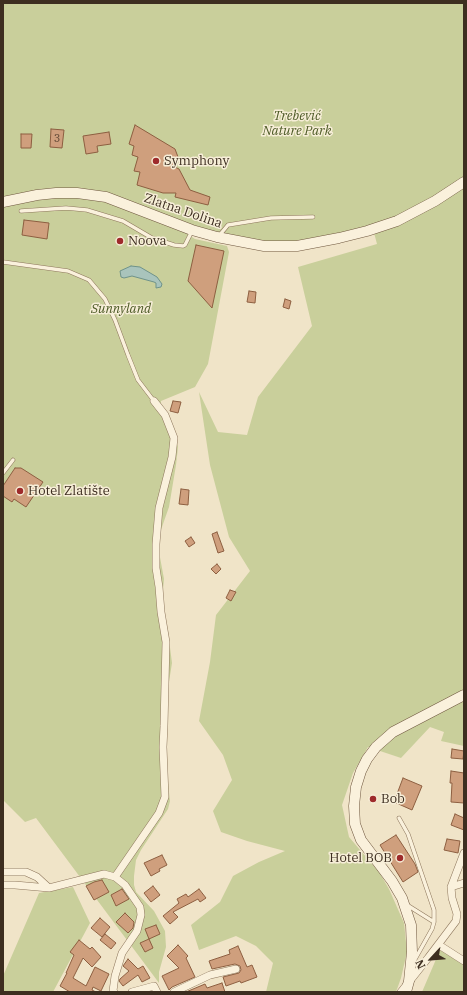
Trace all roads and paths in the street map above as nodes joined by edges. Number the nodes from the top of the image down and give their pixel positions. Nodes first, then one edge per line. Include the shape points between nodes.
1 (464, 182) edge
2 (3, 202) edge
3 (21, 211) dead end
4 (313, 217) dead end
5 (192, 230) junction
6 (217, 238) junction
7 (3, 262) edge
8 (154, 401) joint
9 (13, 460) dead end
10 (3, 473) edge
11 (464, 695) edge
12 (399, 818) dead end
13 (464, 853) edge
14 (3, 872) edge
15 (115, 877) junction
16 (464, 883) edge
17 (3, 886) edge
18 (452, 887) junction
19 (49, 888) junction
20 (404, 903) junction
21 (434, 922) junction
22 (439, 945) junction
23 (464, 961) edge
24 (411, 967) junction
25 (236, 969) dead end
26 (409, 981) junction
27 (114, 992) edge
28 (132, 992) edge
29 (157, 992) edge
30 (174, 992) edge
31 (401, 992) edge
32 (406, 992) edge

1 - 6 main road, Zlatna Dolina via 397,221 339,238 296,246 264,246
2 - 5 main road, Zlatna Dolina via 56,193 106,197
3 - 5 lane via 66,208 87,210 123,221 152,238 183,246 186,245
4 - 6 lane via 271,218 228,225
5 - 6 main road, Zlatna Dolina
7 - 8 lane via 68,271 89,280 105,299 138,380
8 - 15 street via 165,415 174,438 172,457 159,508 156,544 156,568 166,642 163,747 165,797 159,813
9 - 10 lane
11 - 20 main road via 393,732 367,759 356,787 355,824 361,840 392,880
12 - 21 lane via 408,834 431,899
13 - 18 street
14 - 19 street via 26,872 37,877
15 - 19 street via 104,874
15 - 27 street via 125,885 140,907 141,915 137,931 122,953 115,976
16 - 18 street
17 - 19 street
18 - 22 street via 456,921
20 - 21 lane
20 - 24 main road via 411,925
21 - 24 lane
22 - 23 street
22 - 26 street
24 - 26 main road
25 - 30 street via 210,975
26 - 31 street
26 - 32 main road
28 - 29 street via 154,986

